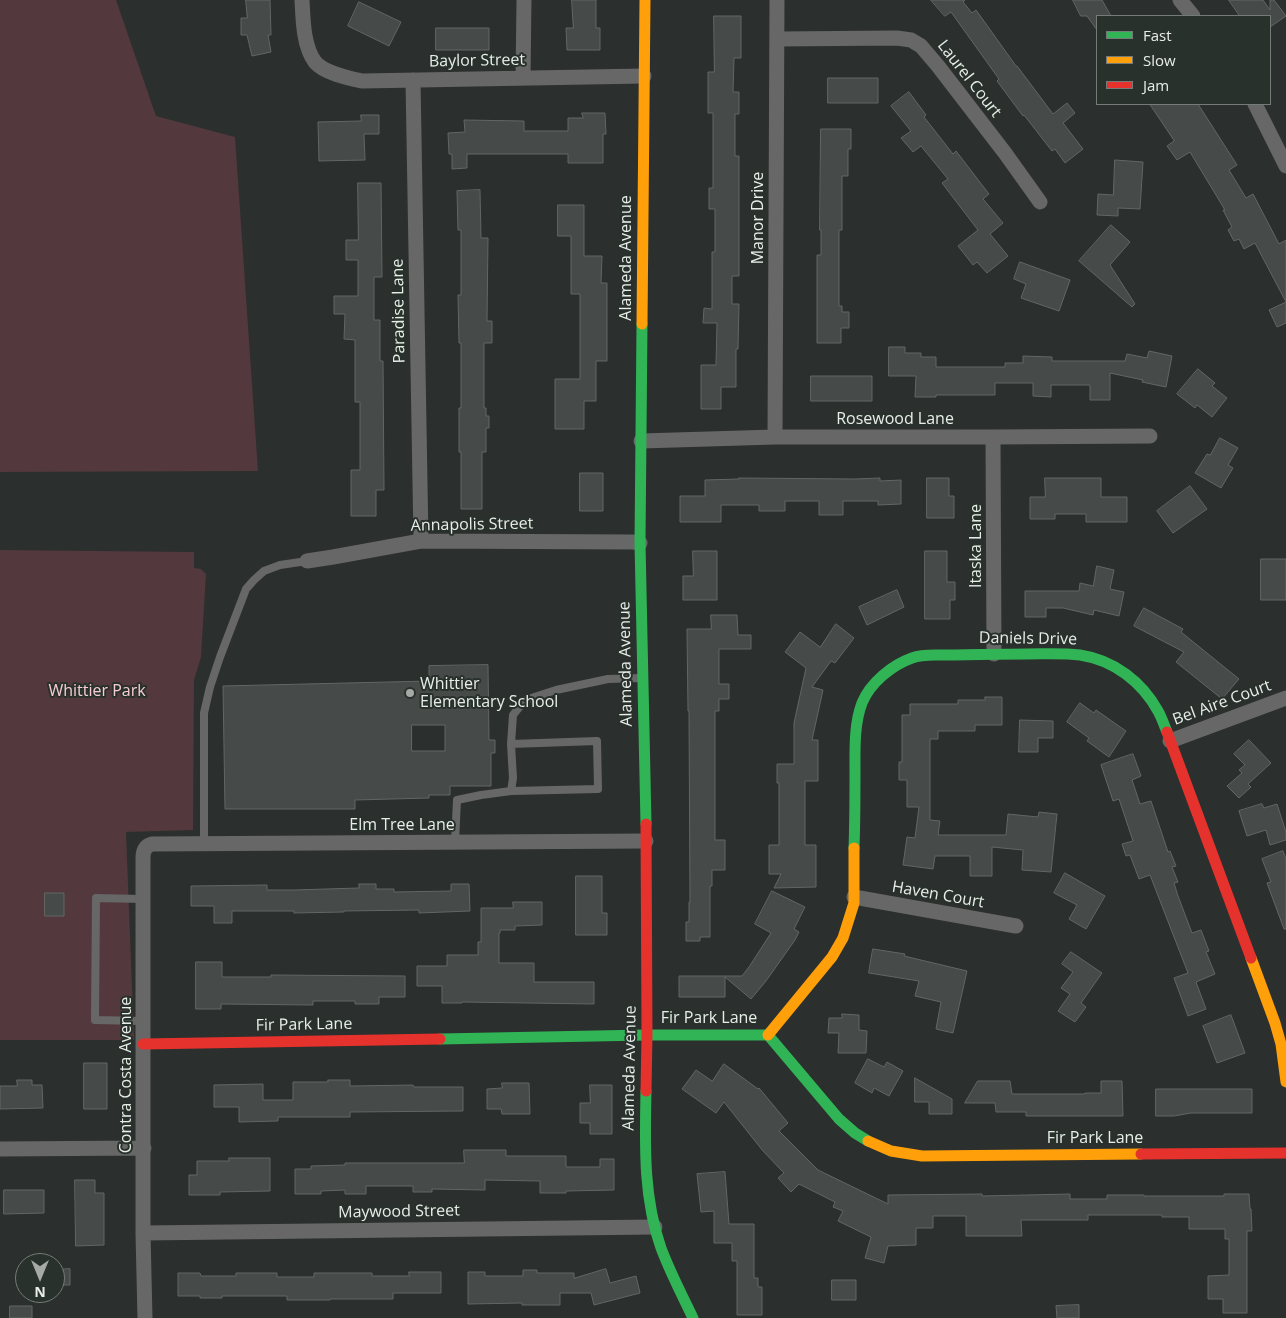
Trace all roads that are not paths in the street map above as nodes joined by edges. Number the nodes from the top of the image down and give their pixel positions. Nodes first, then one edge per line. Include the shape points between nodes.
1 (302, 0) edge
2 (524, 0) edge
3 (645, 0) edge
4 (777, 0) edge
5 (1180, 0) edge
6 (1191, 15) edge
7 (777, 39) junction
8 (644, 76) junction
9 (524, 78) junction
10 (413, 80) junction
11 (1256, 105) edge
12 (1286, 166) edge
13 (1040, 202) dead end
14 (775, 436) junction
15 (1150, 436) dead end
16 (993, 437) junction
17 (640, 440) junction
18 (421, 541) junction
19 (640, 543) junction
20 (306, 561) joint
21 (994, 654) junction
22 (643, 678) junction
23 (1286, 698) edge
24 (1170, 741) junction
25 (511, 744) junction
26 (511, 791) junction
27 (455, 842) junction
28 (646, 842) junction
29 (159, 844) joint
30 (204, 844) junction
31 (854, 897) junction
32 (143, 899) junction
33 (1016, 926) dead end
34 (143, 1021) junction
35 (647, 1034) junction
36 (768, 1035) junction
37 (144, 1044) junction
38 (1286, 1082) edge
39 (144, 1148) junction
40 (0, 1149) edge
41 (1286, 1153) edge
42 (655, 1227) junction
43 (144, 1233) junction
44 (145, 1318) edge
45 (693, 1318) edge

1 - 10 street, Baylor Street via 309,50 315,62 325,70 362,81
2 - 9 street
3 - 8 street, Alameda Avenue
4 - 7 street, Manor Drive
5 - 6 street
7 - 13 street, Laurel Court via 897,38 911,40 921,46
7 - 14 street, Manor Drive
8 - 9 street, Baylor Street
8 - 17 street, Alameda Avenue
9 - 10 street, Baylor Street
10 - 18 street, Paradise Lane
11 - 12 street
14 - 16 street, Rosewood Lane
14 - 17 street, Rosewood Lane
15 - 16 street, Rosewood Lane
16 - 21 street, Itaska Lane
17 - 19 street, Alameda Avenue
18 - 19 street, Annapolis Street
18 - 20 street, Annapolis Street
19 - 22 street, Alameda Avenue
20 - 30 lane via 280,565 264,571 254,580 246,589 220,657 204,713
21 - 24 street, Daniels Drive via 1074,654 1108,663 1138,683 1159,712
21 - 31 street, Daniels Drive via 917,656 881,677 864,697 859,709 855,745
22 - 25 lane via 608,680 525,700 513,715
22 - 28 street, Alameda Avenue
23 - 24 street, Bel Aire Court
24 - 38 street, Daniels Drive via 1275,1023
25 - 26 lane
25 - 26 lane via 597,742 598,789
26 - 27 lane via 457,800
27 - 28 street, Elm Tree Lane
27 - 30 street, Elm Tree Lane
28 - 35 street, Alameda Avenue
29 - 30 street, Elm Tree Lane
29 - 32 street, Contra Costa Avenue via 148,845 144,850
31 - 33 street, Haven Court
31 - 36 street, Daniels Drive via 843,938 832,956
32 - 34 street, Contra Costa Avenue
32 - 34 lane via 96,898 95,1020
34 - 37 street, Contra Costa Avenue
35 - 36 street, Fir Park Lane
35 - 37 street, Fir Park Lane
35 - 42 street, Alameda Avenue via 645,1148 647,1186
36 - 41 street, Fir Park Lane via 839,1119 866,1140 892,1151 922,1156
37 - 39 street, Contra Costa Avenue
39 - 40 street
39 - 43 street, Contra Costa Avenue
42 - 43 street, Maywood Street
42 - 45 street, Alameda Avenue
43 - 44 street, Contra Costa Avenue

